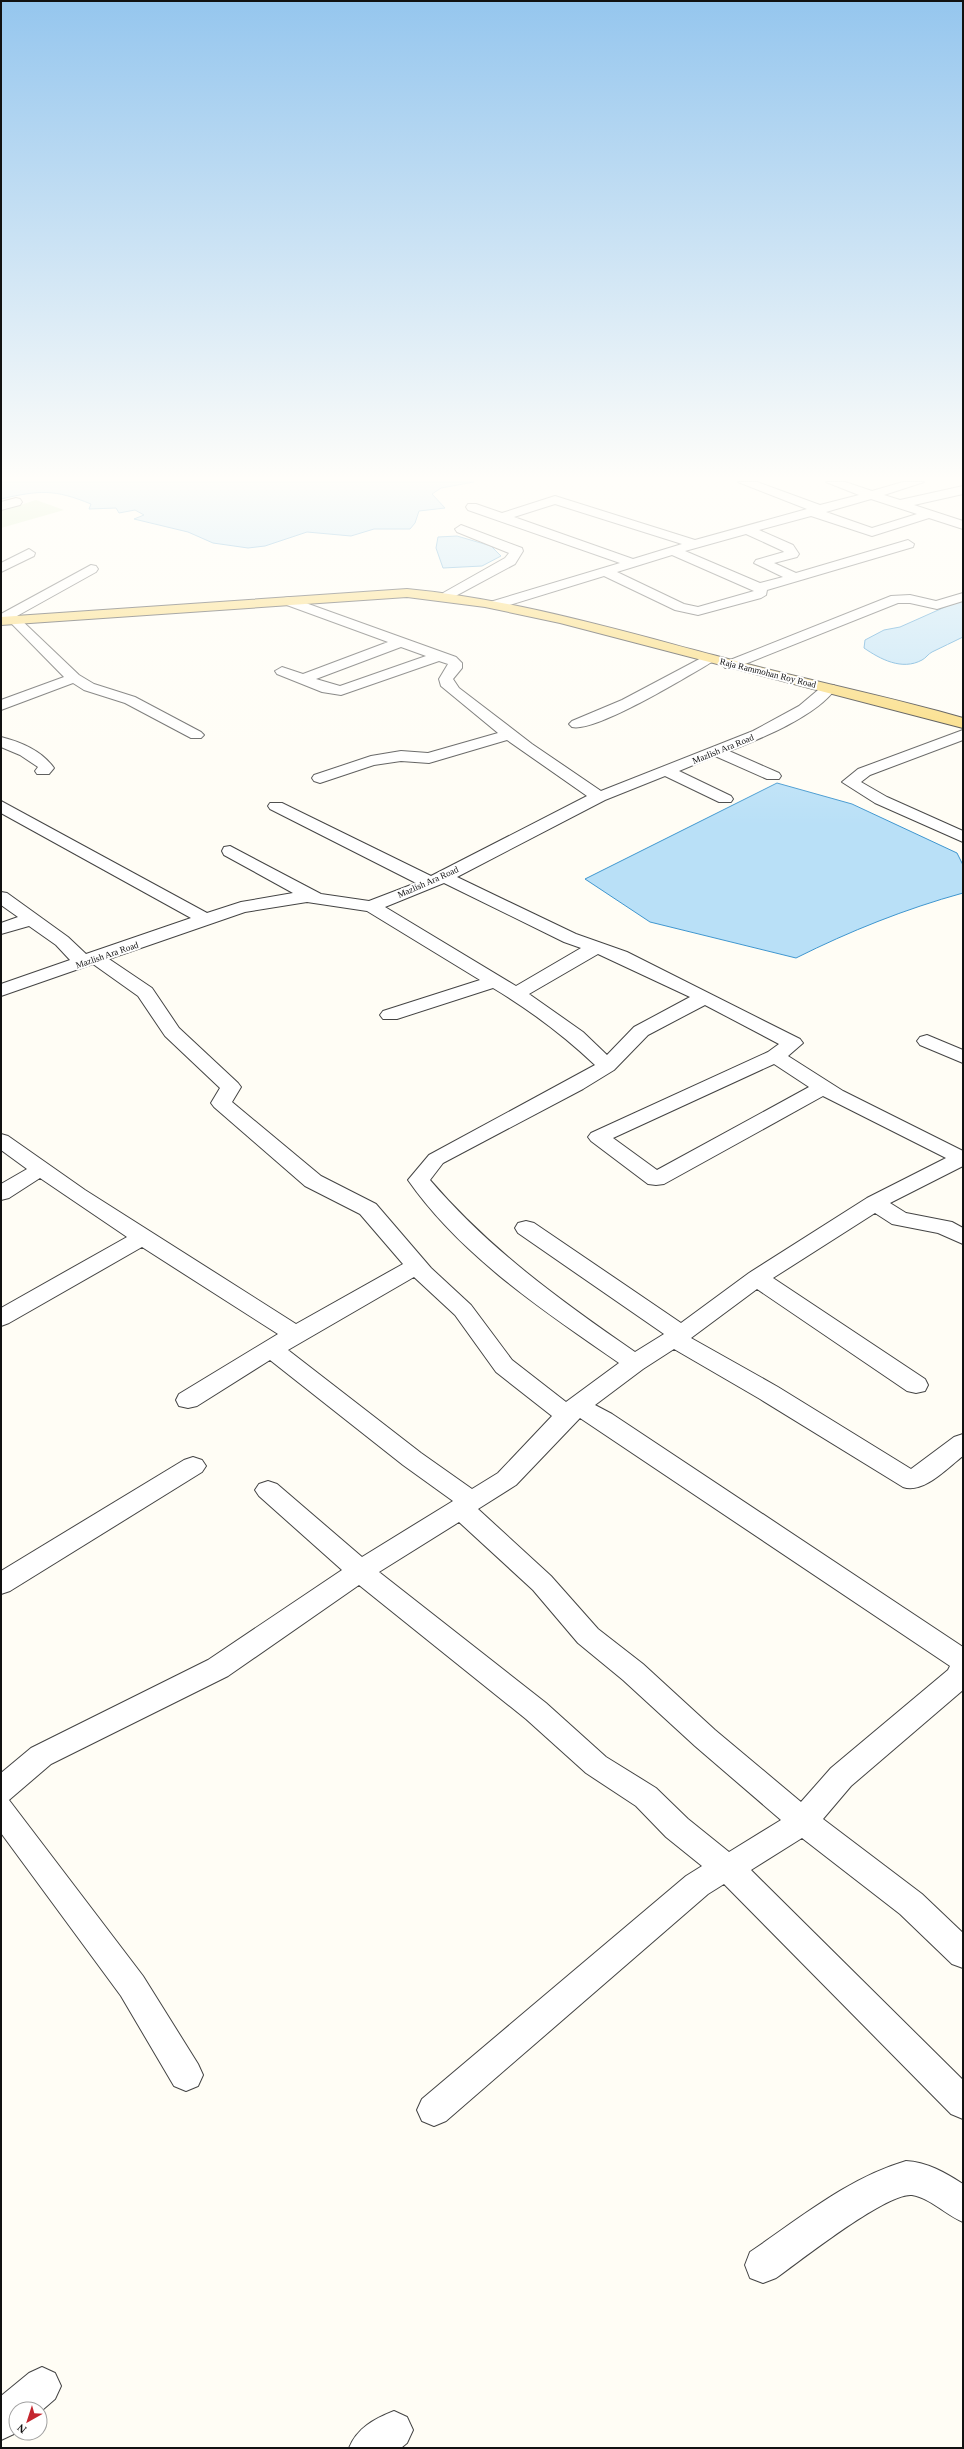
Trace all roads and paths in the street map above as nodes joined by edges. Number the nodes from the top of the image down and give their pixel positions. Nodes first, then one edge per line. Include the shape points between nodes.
1 (46, 596) edge
2 (359, 596) edge
3 (449, 596) edge
4 (523, 596) edge
5 (657, 596) edge
6 (748, 596) edge
7 (963, 596) edge
8 (289, 601) junction
9 (495, 605) junction
10 (6, 620) edge
11 (400, 642) junction
12 (438, 656) junction
13 (707, 659) junction
14 (730, 665) junction
15 (282, 671) dead end
16 (74, 678) junction
17 (303, 679) junction
18 (829, 688) junction
19 (1, 705) edge
20 (963, 723) edge
21 (577, 724) dead end
22 (510, 734) junction
23 (196, 735) dead end
24 (963, 735) edge
25 (1, 742) edge
26 (716, 751) junction
27 (44, 771) dead end
28 (667, 771) junction
29 (773, 776) dead end
30 (320, 778) dead end
31 (599, 797) junction
32 (726, 799) dead end
33 (276, 806) dead end
34 (4, 809) edge
35 (963, 837) edge
36 (230, 851) dead end
37 (437, 880) junction
38 (1, 897) edge
39 (318, 899) junction
40 (371, 906) junction
41 (31, 919) junction
42 (207, 920) junction
43 (1, 929) edge
44 (595, 948) junction
45 (90, 961) junction
46 (494, 981) junction
47 (1, 990) edge
48 (515, 994) junction
49 (705, 996) junction
50 (390, 1015) dead end
51 (927, 1041) dead end
52 (775, 1056) junction
53 (963, 1057) edge
54 (606, 1066) junction
55 (824, 1087) junction
56 (1, 1140) edge
57 (962, 1158) edge
58 (42, 1169) junction
59 (1, 1194) edge
60 (875, 1203) junction
61 (526, 1228) dead end
62 (143, 1237) junction
63 (963, 1237) edge
64 (416, 1266) junction
65 (757, 1278) junction
66 (1, 1318) edge
67 (296, 1334) junction
68 (678, 1336) junction
69 (271, 1349) junction
70 (635, 1363) junction
71 (916, 1385) dead end
72 (188, 1400) dead end
73 (572, 1410) junction
74 (963, 1443) edge
75 (193, 1466) dead end
76 (268, 1490) dead end
77 (466, 1505) junction
78 (360, 1571) junction
79 (1, 1584) edge
80 (963, 1661) edge
81 (963, 1668) edge
82 (1, 1791) edge
83 (1, 1810) edge
84 (803, 1821) junction
85 (728, 1870) junction
86 (963, 1954) edge
87 (186, 2075) dead end
88 (963, 2103) edge
89 (434, 2110) dead end
90 (963, 2205) edge
91 (763, 2265) dead end
92 (42, 2386) dead end
93 (1, 2420) edge

1 - 10 street
2 - 8 main road, Raja Rammohan Roy Road
3 - 9 main road, Raja Rammohan Roy Road
4 - 9 street
5 - 6 street via 680,607 698,611
7 - 14 street via 937,605 910,599 896,599
8 - 10 main road, Raja Rammohan Roy Road
8 - 11 street
9 - 13 main road, Raja Rammohan Roy Road via 545,615
10 - 16 street
11 - 12 street
11 - 17 street
12 - 17 street via 348,690 336,691
12 - 22 street via 455,663 455,668 446,679 449,686
13 - 14 main road, Raja Rammohan Roy Road
13 - 21 street via 664,684
14 - 18 main road, Raja Rammohan Roy Road
15 - 17 street
16 - 19 street
16 - 23 street via 89,687 130,700
18 - 20 main road, Raja Rammohan Roy Road
18 - 26 street, Mazlish Ara Road via 804,710 758,734
22 - 30 street via 430,758 401,756 371,761
22 - 31 street
24 - 35 street via 864,772 850,782 881,800
25 - 27 street via 18,748 42,763 46,768
26 - 28 street, Mazlish Ara Road
26 - 29 street
28 - 31 street, Mazlish Ara Road
28 - 32 street
31 - 37 street, Mazlish Ara Road
33 - 37 street
34 - 42 street
36 - 39 street
37 - 40 street, Mazlish Ara Road
37 - 44 street
38 - 41 street
39 - 40 street, Mazlish Ara Road
39 - 42 street, Mazlish Ara Road via 283,899 241,908
40 - 46 street
41 - 43 street
41 - 45 street
42 - 45 street, Mazlish Ara Road
44 - 48 street
44 - 49 street via 620,956
45 - 47 street, Mazlish Ara Road
45 - 64 street via 145,992 172,1032 231,1087 221,1103 313,1181 368,1209
46 - 48 street
46 - 50 street
48 - 54 street via 576,1036
49 - 52 street via 793,1043
49 - 54 street via 641,1031
51 - 53 street
52 - 55 street
52 - 55 street via 598,1137 656,1179
54 - 70 street via 436,1159 419,1180 440,1208 553,1306
55 - 57 street
56 - 58 street
57 - 60 street
58 - 59 street
58 - 62 street via 77,1195
60 - 63 street via 900,1219 944,1227
60 - 65 street
61 - 68 street
62 - 66 street
62 - 67 street
64 - 67 street
64 - 73 street via 463,1310 504,1366 548,1402
65 - 68 street
65 - 71 street
67 - 69 street
68 - 70 street
68 - 74 street via 912,1481
69 - 72 street
69 - 77 street via 412,1459
70 - 73 street
73 - 77 street via 507,1479
73 - 80 street via 603,1420
75 - 79 street
76 - 78 street
77 - 78 street
77 - 84 street via 542,1583 588,1636 633,1672 705,1738
78 - 82 street via 218,1668 41,1756
78 - 85 street via 536,1711 596,1765 646,1797 677,1828
81 - 84 street via 960,1676 841,1777
83 - 87 street via 132,1986
84 - 85 street
84 - 86 street via 910,1904
85 - 88 street
85 - 89 street via 717,1872 697,1885
90 - 91 street via 935,2186 907,2178 884,2185
92 - 93 street

